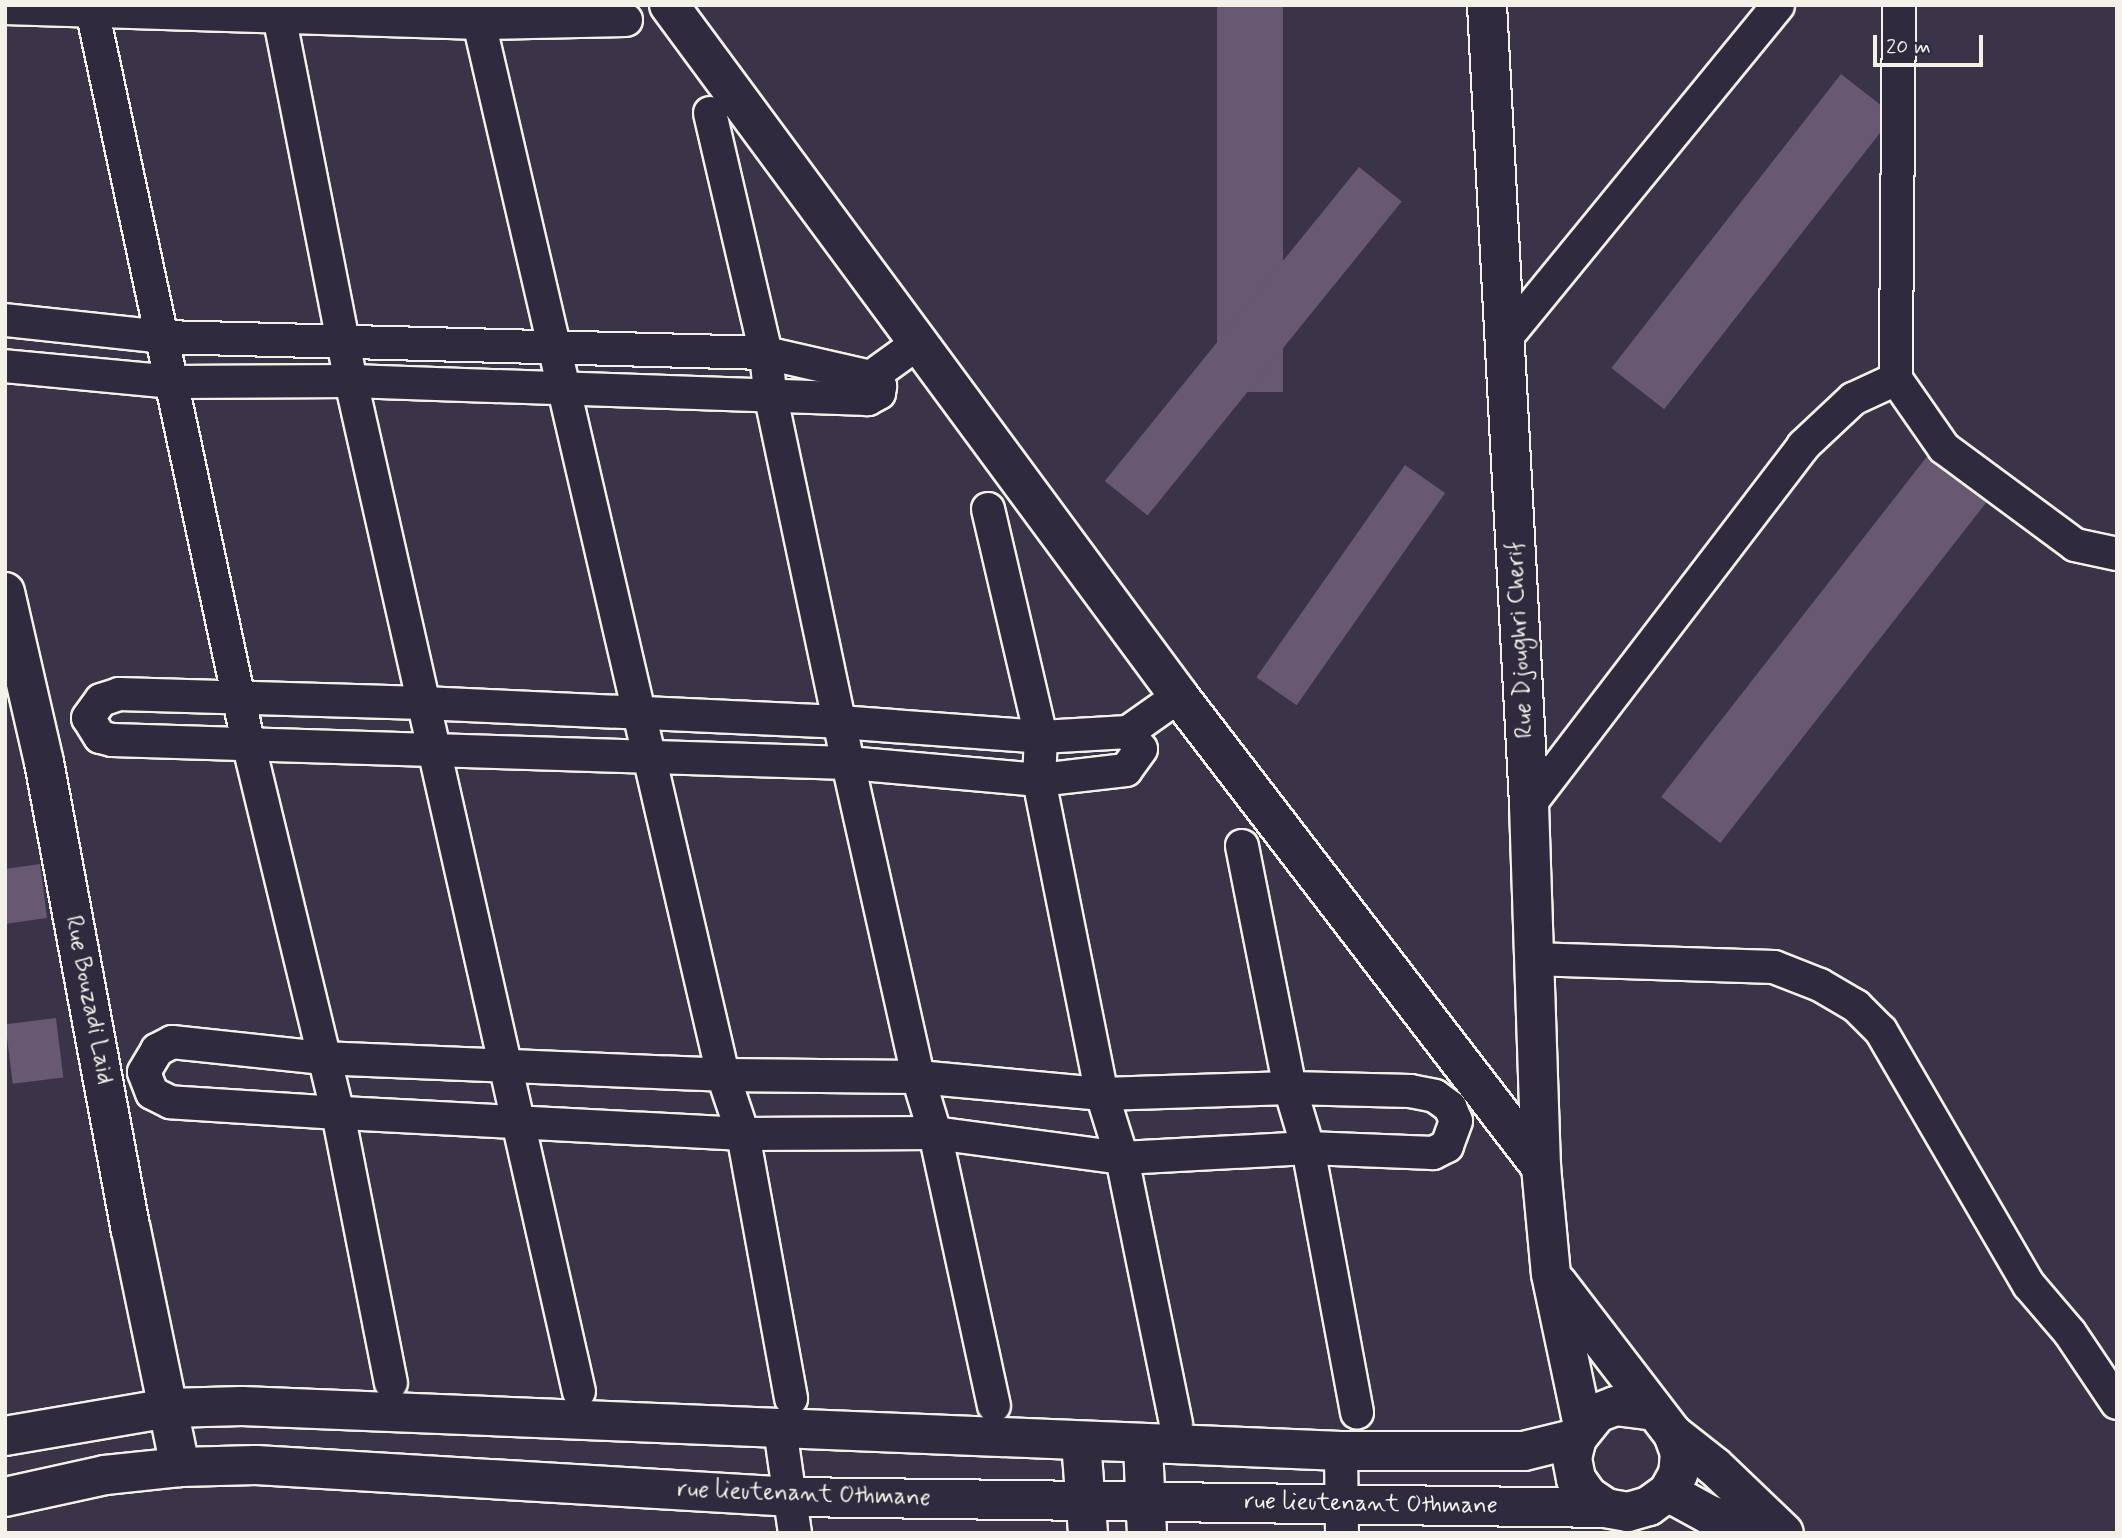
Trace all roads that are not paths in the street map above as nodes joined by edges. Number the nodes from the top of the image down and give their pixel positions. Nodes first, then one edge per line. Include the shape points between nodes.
1 (669, 5) edge
2 (1487, 5) edge
3 (1778, 5) edge
4 (1899, 5) edge
5 (5, 8) edge
6 (278, 9) edge
7 (92, 10) edge
8 (477, 14) edge
9 (626, 20) dead end
10 (710, 113) dead end
11 (5, 320) edge
12 (163, 337) junction
13 (1505, 339) junction
14 (918, 342) junction
15 (345, 344) junction
16 (554, 348) junction
17 (766, 353) junction
18 (5, 366) edge
19 (871, 377) junction
20 (1896, 379) junction
21 (173, 382) junction
22 (351, 382) junction
23 (565, 391) junction
24 (770, 393) junction
25 (988, 509) dead end
26 (2117, 554) edge
27 (5, 592) edge
28 (1179, 696) junction
29 (241, 701) junction
30 (423, 702) junction
31 (639, 715) junction
32 (839, 722) junction
33 (1128, 732) junction
34 (1041, 737) junction
35 (248, 742) junction
36 (434, 751) junction
37 (650, 757) junction
38 (848, 763) junction
39 (1040, 780) junction
40 (1529, 805) junction
41 (1242, 846) dead end
42 (1532, 959) junction
43 (321, 1058) junction
44 (505, 1066) junction
45 (723, 1075) junction
46 (918, 1077) junction
47 (1290, 1088) junction
48 (1102, 1094) junction
49 (338, 1113) junction
50 (519, 1123) junction
51 (935, 1133) junction
52 (743, 1135) junction
53 (1308, 1148) junction
54 (1122, 1158) junction
55 (1541, 1167) junction
56 (1551, 1274) junction
57 (391, 1383) dead end
58 (579, 1391) dead end
59 (2117, 1403) edge
60 (994, 1406) dead end
61 (169, 1408) junction
62 (1357, 1413) dead end
63 (786, 1414) junction
64 (1663, 1423) junction
65 (1176, 1424) dead end
66 (1580, 1432) junction
67 (5, 1436) edge
68 (1081, 1442) junction
69 (1143, 1446) junction
70 (1341, 1451) junction
71 (180, 1467) junction
72 (1668, 1492) junction
73 (5, 1497) edge
74 (1606, 1508) junction
75 (793, 1515) edge
76 (1087, 1516) edge
77 (1146, 1517) edge
78 (1342, 1518) edge
79 (1525, 1520) edge
80 (1710, 1524) edge
81 (1763, 1533) edge
82 (1784, 1533) edge

1 - 14 main road
2 - 13 main road, Rue Djoughri Cherif
3 - 13 street
4 - 20 street
5 - 7 street
6 - 7 street
6 - 8 street
6 - 15 street
7 - 12 street
8 - 9 street
8 - 16 street
10 - 17 street
11 - 12 street
12 - 15 street
12 - 21 street
13 - 40 main road, Rue Djoughri Cherif
14 - 19 street
14 - 28 main road
15 - 16 street
15 - 22 street
16 - 17 street
16 - 23 street
17 - 19 street
17 - 24 street
18 - 21 street
19 - 24 street via 880,386 875,397 868,399
20 - 26 street via 1944,448 2075,545
20 - 40 street via 1853,399 1803,446
21 - 22 street
21 - 29 street
22 - 23 street
22 - 30 street
23 - 24 street
23 - 31 street
24 - 32 street
25 - 34 street
27 - 61 main road, Rue Bouzadi Laid via 44,762
28 - 33 street
28 - 55 main road
29 - 30 street
29 - 35 street
29 - 35 street via 119,694 101,700 88,718 100,737 112,740
30 - 31 street
30 - 36 street
31 - 32 street
31 - 37 street
32 - 34 street
32 - 38 street
33 - 34 street
33 - 39 street via 1141,749 1126,770
34 - 39 street
35 - 36 street
35 - 43 street
36 - 37 street
36 - 44 street
37 - 38 street
37 - 45 street
38 - 39 street
38 - 46 street
39 - 48 street
40 - 42 main road, Rue Djoughri Cherif
41 - 47 street
42 - 55 main road, Rue Djoughri Cherif
42 - 59 street via 1774,967 1856,1006 1881,1031 2029,1285 2070,1333
43 - 44 street
43 - 49 street
43 - 49 street via 172,1042 158,1050 144,1072 152,1093 170,1102
44 - 45 street
44 - 50 street
45 - 46 street
45 - 52 street
46 - 48 street
46 - 51 street
47 - 48 street
47 - 53 street
47 - 53 street via 1410,1091 1435,1096 1450,1107 1456,1121 1447,1146 1433,1153
48 - 54 street
49 - 50 street
49 - 57 street
50 - 52 street
50 - 58 street
51 - 52 street
51 - 54 street
51 - 60 street
52 - 63 street
53 - 54 street
53 - 62 street
54 - 65 street
55 - 56 main road, Rue Djoughri Cherif
56 - 64 main road
56 - 66 main road, Rue Djoughri Cherif
61 - 63 main road
61 - 67 main road
61 - 71 main road, Rue Bouzadi Laid
63 - 68 main road
63 - 75 street
64 - 66 main road via 1615,1406
64 - 72 main road via 1680,1453 1678,1474
64 - 82 main road
66 - 70 main road via 1524,1451
66 - 74 main road via 1572,1458 1576,1479 1588,1496
68 - 69 main road
68 - 76 main road
69 - 70 main road
69 - 77 main road
70 - 78 street
71 - 73 main road, rue lieutenant Othmane via 105,1475
71 - 75 main road, rue lieutenant Othmane via 316,1467
72 - 74 main road via 1649,1507 1628,1512
72 - 80 main road
74 - 79 main road, rue lieutenant Othmane
75 - 76 main road, rue lieutenant Othmane
76 - 77 main road, rue lieutenant Othmane
77 - 78 main road, rue lieutenant Othmane
78 - 79 main road, rue lieutenant Othmane
80 - 81 main road

